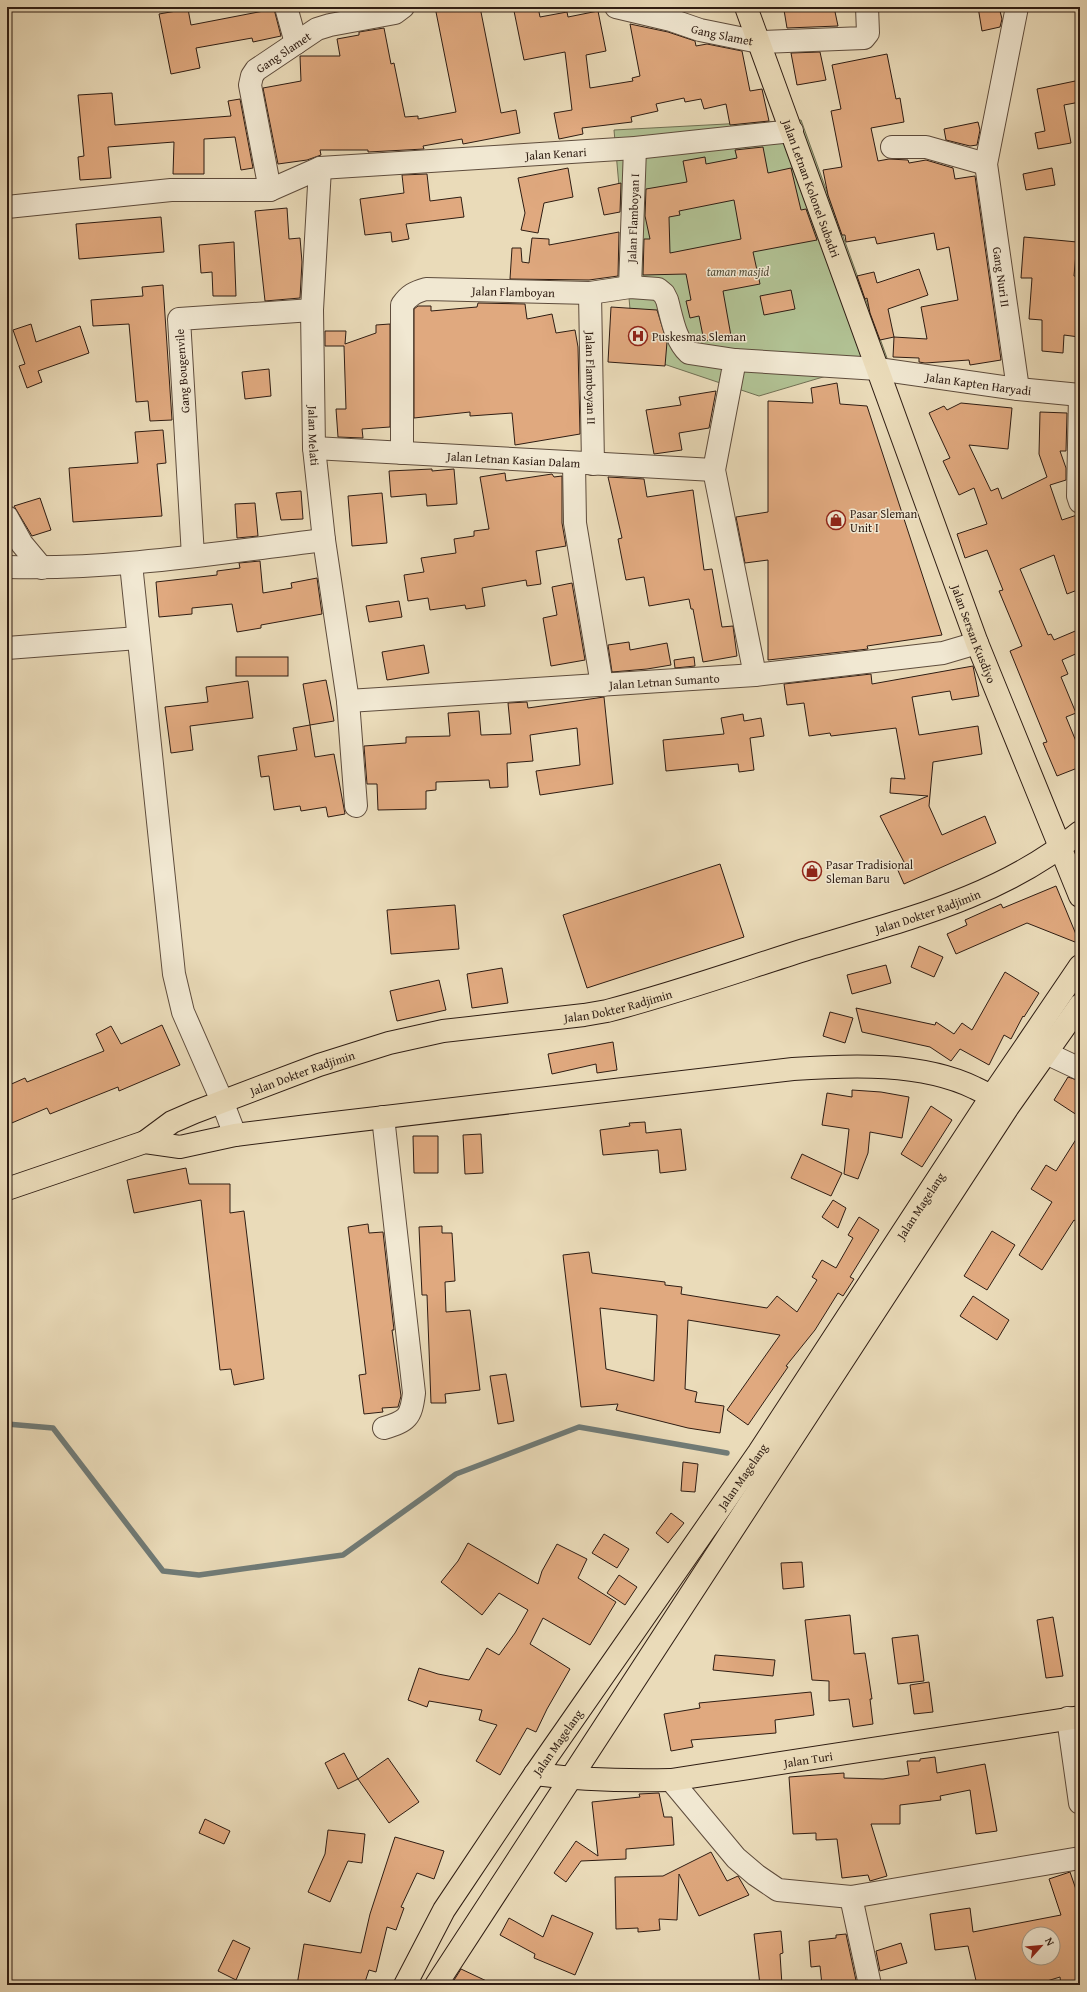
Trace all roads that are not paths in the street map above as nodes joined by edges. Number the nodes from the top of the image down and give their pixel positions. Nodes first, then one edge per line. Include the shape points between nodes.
1 (286, 7) edge
2 (404, 7) edge
3 (616, 7) edge
4 (746, 7) edge
5 (867, 7) edge
6 (1018, 7) edge
7 (759, 42) junction
8 (296, 43) junction
9 (792, 131) junction
10 (892, 147) dead end
11 (635, 148) junction
12 (986, 164) junction
13 (320, 168) junction
14 (270, 190) junction
15 (7, 207) edge
16 (630, 288) junction
17 (590, 293) junction
18 (312, 310) junction
19 (735, 360) junction
20 (878, 369) junction
21 (1018, 389) junction
22 (1080, 395) edge
23 (314, 448) junction
24 (402, 453) junction
25 (584, 463) junction
26 (714, 470) junction
27 (1080, 502) edge
28 (7, 517) edge
29 (324, 540) junction
30 (193, 556) junction
31 (130, 564) junction
32 (7, 567) edge
33 (42, 568) junction
34 (138, 638) junction
35 (977, 643) junction
36 (7, 648) edge
37 (755, 675) junction
38 (602, 685) junction
39 (348, 701) junction
40 (356, 806) dead end
41 (1080, 832) edge
42 (1060, 849) junction
43 (1080, 896) edge
44 (1080, 966) edge
45 (1080, 1005) edge
46 (1046, 1053) junction
47 (1080, 1069) edge
48 (222, 1101) junction
49 (1000, 1102) junction
50 (383, 1117) junction
51 (235, 1135) junction
52 (145, 1142) junction
53 (7, 1189) edge
54 (384, 1428) dead end
55 (1074, 1717) edge
56 (535, 1774) junction
57 (570, 1779) junction
58 (671, 1780) junction
59 (1080, 1803) edge
60 (1080, 1858) edge
61 (851, 1897) junction
62 (405, 1985) edge
63 (436, 1985) edge
64 (870, 1985) edge

1 - 8 street
2 - 8 street, Gang Slamet via 395,13 317,29
3 - 7 street, Gang Slamet via 672,20 700,30
4 - 7 main road, Jalan Letnan Kolonel Subadri
5 - 7 street, Gang Slamet via 868,33 864,38
6 - 12 street, Gang Nuri II
7 - 9 main road, Jalan Letnan Kolonel Subadri
8 - 14 street, Gang Slamet via 256,70 250,85
9 - 11 street, Jalan Kenari
9 - 20 main road, Jalan Letnan Kolonel Subadri
10 - 12 street via 926,147
11 - 13 street, Jalan Kenari
11 - 16 street, Jalan Flamboyan I
12 - 21 street, Gang Nuri II
13 - 14 street
13 - 18 street, Jalan Melati
14 - 15 street via 171,190
16 - 17 street, Jalan Flamboyan
16 - 19 street, Jalan Flamboyan via 658,289 664,294 679,342 689,353
17 - 24 street, Jalan Flamboyan via 426,289 408,296 402,305
17 - 25 street, Jalan Flamboyan II
18 - 23 street, Jalan Melati
18 - 30 street, Gang Bougenvile via 178,319
19 - 20 street, Jalan Flamboyan
19 - 26 street
20 - 21 street, Jalan Kapten Haryadi
20 - 35 main road, Jalan Sersan Kusdiyo
21 - 22 street, Jalan Kapten Haryadi
22 - 27 street
23 - 24 street, Jalan Letnan Kasian Dalam
23 - 29 street, Jalan Melati
24 - 25 street, Jalan Letnan Kasian Dalam
25 - 26 street, Jalan Letnan Kasian Dalam
25 - 38 street, Jalan Flamboyan II via 575,523
26 - 37 street
28 - 33 street via 22,544
29 - 30 street
29 - 39 street, Jalan Melati
30 - 31 street
31 - 33 street
31 - 34 street
32 - 33 street
34 - 36 street
34 - 48 street via 174,974 183,1012
35 - 37 street, Jalan Letnan Sumanto via 943,653
35 - 42 main road, Jalan Sersan Kusdiyo
37 - 38 street, Jalan Letnan Sumanto
38 - 39 street, Jalan Letnan Sumanto
39 - 40 street, Jalan Melati
41 - 42 main road, Jalan Dokter Radjimin
42 - 43 main road, Jalan Sersan Kusdiyo
42 - 48 main road, Jalan Dokter Radjimin via 1014,877 959,902 627,1005 584,1015 478,1026 413,1037 319,1065
44 - 49 main road, Jalan Magelang
45 - 46 main road, Jalan Magelang
46 - 47 street
46 - 49 main road, Jalan Magelang
48 - 51 street
48 - 52 main road, Jalan Dokter Radjimin via 172,1122
49 - 50 main road, Jalan Dokter Radjimin via 974,1087 938,1076 910,1070 844,1066
49 - 56 main road, Jalan Magelang
49 - 57 main road, Jalan Magelang
50 - 51 main road, Jalan Dokter Radjimin
50 - 54 street via 414,1393 412,1410 402,1422
51 - 52 main road, Jalan Dokter Radjimin via 180,1147
52 - 53 main road, Jalan Dokter Radjimin
55 - 58 main road, Jalan Turi
55 - 59 street
56 - 57 main road, Jalan Turi
56 - 62 main road, Jalan Magelang via 444,1910
57 - 58 main road, Jalan Turi
57 - 63 main road, Jalan Magelang
58 - 61 street via 736,1858 778,1890
60 - 61 street
61 - 64 street

